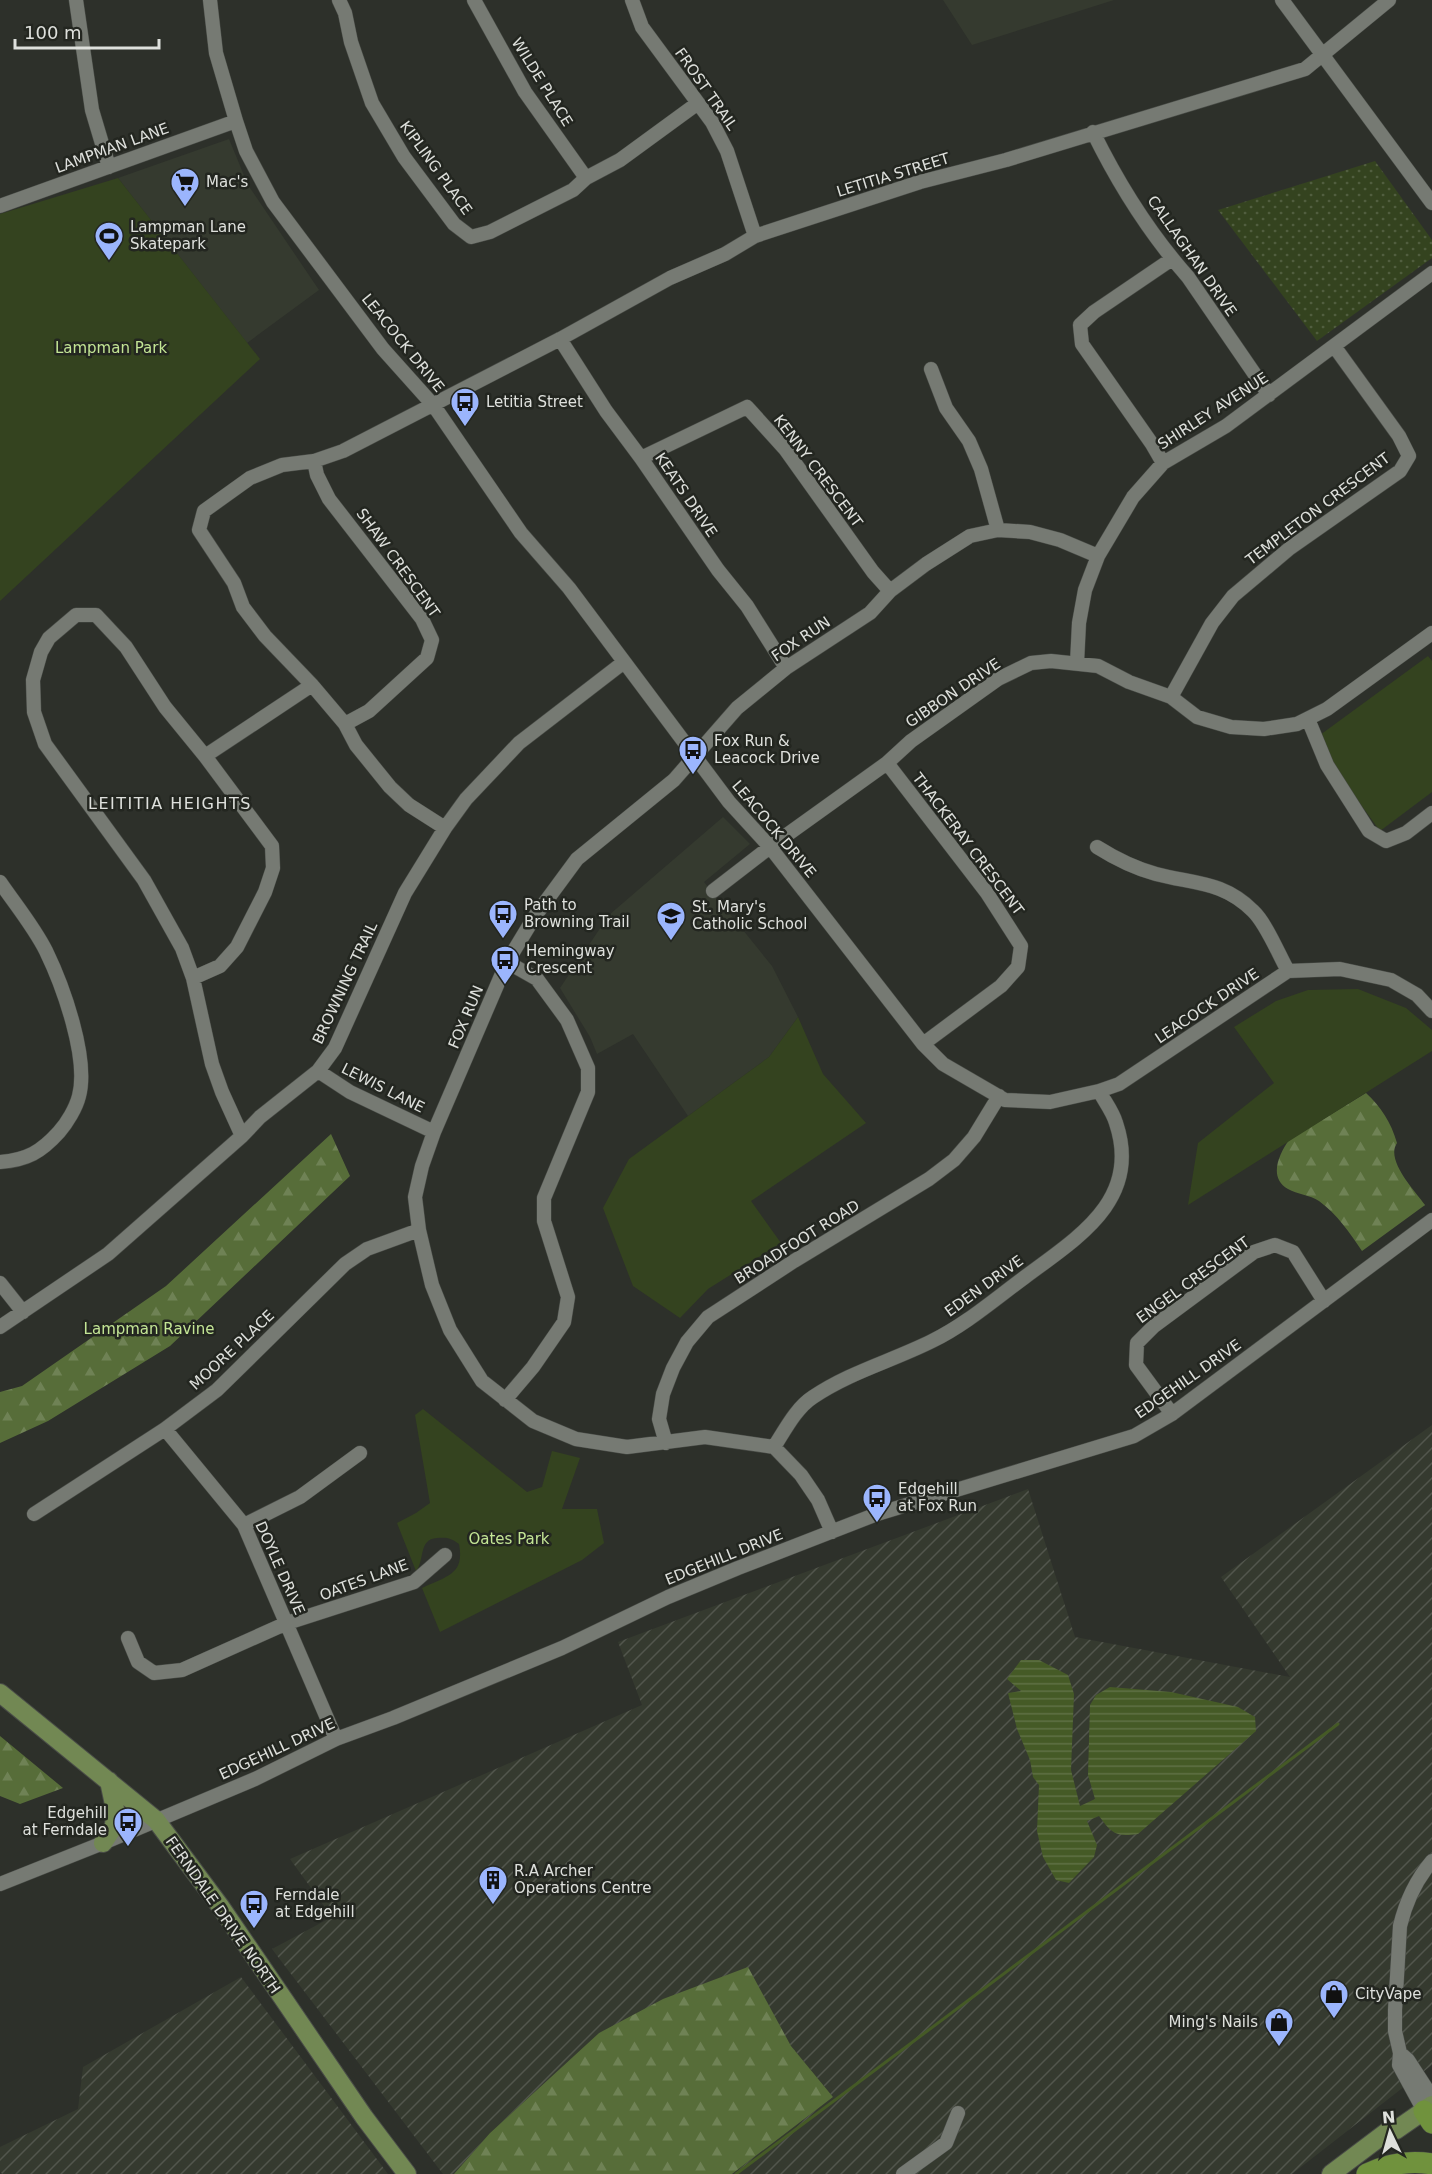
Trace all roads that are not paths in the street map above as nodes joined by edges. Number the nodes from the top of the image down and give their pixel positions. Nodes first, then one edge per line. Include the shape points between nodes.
1 (76, 0) edge
2 (210, 0) edge
3 (339, 0) edge
4 (474, 0) edge
5 (632, 0) edge
6 (1282, 0) edge
7 (1389, 0) edge
8 (1322, 54) junction
9 (698, 103) junction
10 (236, 122) junction
11 (1093, 132) junction
12 (109, 167) junction
13 (586, 178) junction
14 (1432, 203) edge
15 (0, 206) edge
16 (755, 236) junction
17 (1172, 259) junction
18 (1432, 273) edge
19 (560, 339) junction
20 (1335, 346) junction
21 (931, 369) dead end
22 (1269, 395) junction
23 (434, 406) junction
24 (641, 458) junction
25 (314, 461) junction
26 (1162, 464) junction
27 (998, 530) junction
28 (1098, 556) junction
29 (890, 591) junction
30 (1432, 633) edge
31 (624, 662) junction
32 (1077, 663) junction
33 (786, 668) junction
34 (312, 685) junction
35 (1171, 697) junction
36 (1308, 718) junction
37 (345, 724) junction
38 (696, 755) junction
39 (205, 756) junction
40 (887, 763) junction
41 (1432, 813) edge
42 (445, 828) junction
43 (770, 847) junction
44 (1097, 848) dead end
45 (0, 882) edge
46 (713, 891) dead end
47 (507, 963) junction
48 (1288, 971) junction
49 (193, 978) junction
50 (1432, 1011) edge
51 (923, 1044) junction
52 (318, 1071) junction
53 (1099, 1092) junction
54 (999, 1096) junction
55 (434, 1132) junction
56 (242, 1136) junction
57 (0, 1162) edge
58 (1432, 1220) edge
59 (419, 1230) junction
60 (0, 1283) edge
61 (1324, 1301) junction
62 (23, 1312) junction
63 (0, 1327) edge
64 (505, 1400) junction
65 (1172, 1414) junction
66 (165, 1428) junction
67 (666, 1443) junction
68 (774, 1447) junction
69 (360, 1452) dead end
70 (34, 1514) dead end
71 (244, 1525) junction
72 (832, 1532) junction
73 (445, 1555) dead end
74 (287, 1623) junction
75 (128, 1638) dead end
76 (0, 1693) edge
77 (336, 1739) junction
78 (109, 1780) junction
79 (156, 1820) junction
80 (103, 1843) junction
81 (1432, 1861) edge
82 (0, 1884) edge
83 (1428, 2103) edge
84 (958, 2113) dead end
85 (1432, 2164) edge
86 (407, 2174) edge
87 (903, 2174) edge
88 (1331, 2174) edge
89 (1367, 2174) edge

1 - 12 street via 92,110
2 - 10 street, LEACOCK DRIVE via 216,54
3 - 13 street, KIPLING PLACE via 372,103 404,157 454,224 471,237 490,232 573,190
4 - 13 street, WILDE PLACE via 525,92
5 - 9 street, FROST TRAIL via 642,27
6 - 8 street
7 - 8 street, LETITIA STREET
8 - 11 street, LETITIA STREET via 1305,69
8 - 14 street
9 - 13 street, KIPLING PLACE via 620,160
9 - 16 street, FROST TRAIL via 727,151
10 - 12 street, LAMPMAN LANE
10 - 23 street, LEACOCK DRIVE via 246,151 273,202 383,349
11 - 16 street, LETITIA STREET via 920,182
11 - 17 street, CALLAGHAN DRIVE via 1113,172
12 - 15 street, LAMPMAN LANE
16 - 19 street, LETITIA STREET
17 - 22 street, CALLAGHAN DRIVE
17 - 26 street via 1080,325 1082,344
18 - 20 street, SHIRLEY AVENUE
19 - 23 street, LETITIA STREET
19 - 24 street, KEATS DRIVE
20 - 22 street, SHIRLEY AVENUE
20 - 35 street, TEMPLETON CRESCENT via 1409,456 1400,471 1290,548 1233,596 1212,623
21 - 27 street via 946,408 969,441 981,469
22 - 26 street, SHIRLEY AVENUE
23 - 25 street, LETITIA STREET via 343,452
23 - 31 street, LEACOCK DRIVE via 521,533 569,588
24 - 29 street, KENNY CRESCENT via 747,407 785,449
24 - 33 street, KEATS DRIVE via 747,606
25 - 34 street, LETITIA STREET via 282,465 250,478 204,510 199,530 234,583 243,607
25 - 37 street, SHAW CRESCENT via 329,499 422,619 432,640 427,658 369,711
26 - 28 street, SHIRLEY AVENUE via 1133,497
27 - 28 street, FOX RUN via 1030,532
27 - 29 street, FOX RUN via 970,536
28 - 32 street, SHIRLEY AVENUE via 1085,590
29 - 33 street, FOX RUN via 870,613
30 - 36 street, GIBBON DRIVE via 1337,702
31 - 38 street, LEACOCK DRIVE
31 - 42 street, BROWNING TRAIL via 519,743 466,799
32 - 35 street, GIBBON DRIVE via 1098,666
32 - 40 street, GIBBON DRIVE via 1031,663 998,679 911,741
33 - 38 street, FOX RUN via 737,708
34 - 37 street, LETITIA STREET
34 - 39 street
35 - 36 street, GIBBON DRIVE via 1197,717 1230,727 1264,729 1297,724
36 - 41 street via 1327,765 1369,831 1386,842 1406,833
37 - 42 street, LETITIA STREET via 356,745 390,787 409,805
38 - 43 street, LEACOCK DRIVE via 729,802
38 - 47 street, FOX RUN via 674,780 577,859 535,916
39 - 49 street via 272,846 273,868 237,947 220,966
39 - 49 street via 165,707 126,647 96,615 76,615 49,638 33,680 34,712 45,744 144,880 182,948
40 - 43 street, GIBBON DRIVE
40 - 51 street, THACKERAY CRESCENT via 987,893 1021,946 1018,967 1001,986
42 - 52 street, BROWNING TRAIL via 405,893 335,1048
43 - 46 street, GIBBON DRIVE
43 - 51 street, LEACOCK DRIVE
44 - 48 street via 1126,864 1214,885 1235,896 1255,913
45 - 57 street via 45,949 68,1008 81,1066 79,1097 65,1125 44,1149 19,1161
47 - 55 street, FOX RUN
47 - 64 street via 537,979 567,1020 588,1068 588,1092 544,1198 544,1221 568,1297 564,1322
48 - 50 street via 1340,969 1391,980 1417,995
48 - 53 street, LEACOCK DRIVE via 1119,1084
49 - 56 street via 212,1064
51 - 54 street, LEACOCK DRIVE via 943,1064
52 - 55 street, LEWIS LANE via 350,1092
52 - 56 street, BROWNING TRAIL
53 - 54 street, LEACOCK DRIVE via 1050,1102 1005,1100
53 - 68 street, EDEN DRIVE via 1116,1122 1122,1148 1120,1177 1108,1206 1086,1231 957,1327 931,1342 857,1372 811,1398
54 - 67 street, BROADFOOT ROAD via 974,1137 929,1179 708,1317 687,1342 663,1394 659,1419
55 - 59 street, FOX RUN via 416,1197
56 - 62 street, BROWNING TRAIL via 108,1254
58 - 61 street, EDGEHILL DRIVE
59 - 64 street, FOX RUN via 432,1285 450,1330 482,1381
59 - 66 street, MOORE PLACE via 367,1250 345,1264 217,1390
60 - 62 street
61 - 65 street, EDGEHILL DRIVE
61 - 65 street, ENGEL CRESCENT via 1293,1252 1275,1245 1254,1252 1163,1319 1137,1343 1136,1365
62 - 63 street, BROWNING TRAIL
64 - 67 street, FOX RUN via 532,1421 576,1439 627,1447
65 - 72 street, EDGEHILL DRIVE via 1134,1436
66 - 70 street, MOORE PLACE
66 - 71 street, DOYLE DRIVE
67 - 68 street, FOX RUN via 705,1437
68 - 72 street via 801,1475
69 - 71 street via 300,1497
71 - 74 street, DOYLE DRIVE
72 - 77 street, EDGEHILL DRIVE via 668,1597 562,1648 393,1719
73 - 74 street, OATES LANE via 414,1582
74 - 75 street, OATES LANE via 182,1670 154,1673 138,1662
74 - 77 street, DOYLE DRIVE
76 - 78 main road, FERNDALE DRIVE NORTH
77 - 79 street, EDGEHILL DRIVE via 255,1779
78 - 79 main road, FERNDALE DRIVE NORTH
78 - 80 main road via 114,1826
79 - 80 street, EDGEHILL DRIVE
79 - 86 main road, FERNDALE DRIVE NORTH
80 - 82 street, EDGEHILL DRIVE
81 - 83 street via 1407,1899 1400,1926 1395,2010 1400,2053 1408,2060
83 - 88 main road
84 - 87 street via 946,2143
85 - 89 highway via 1392,2164

